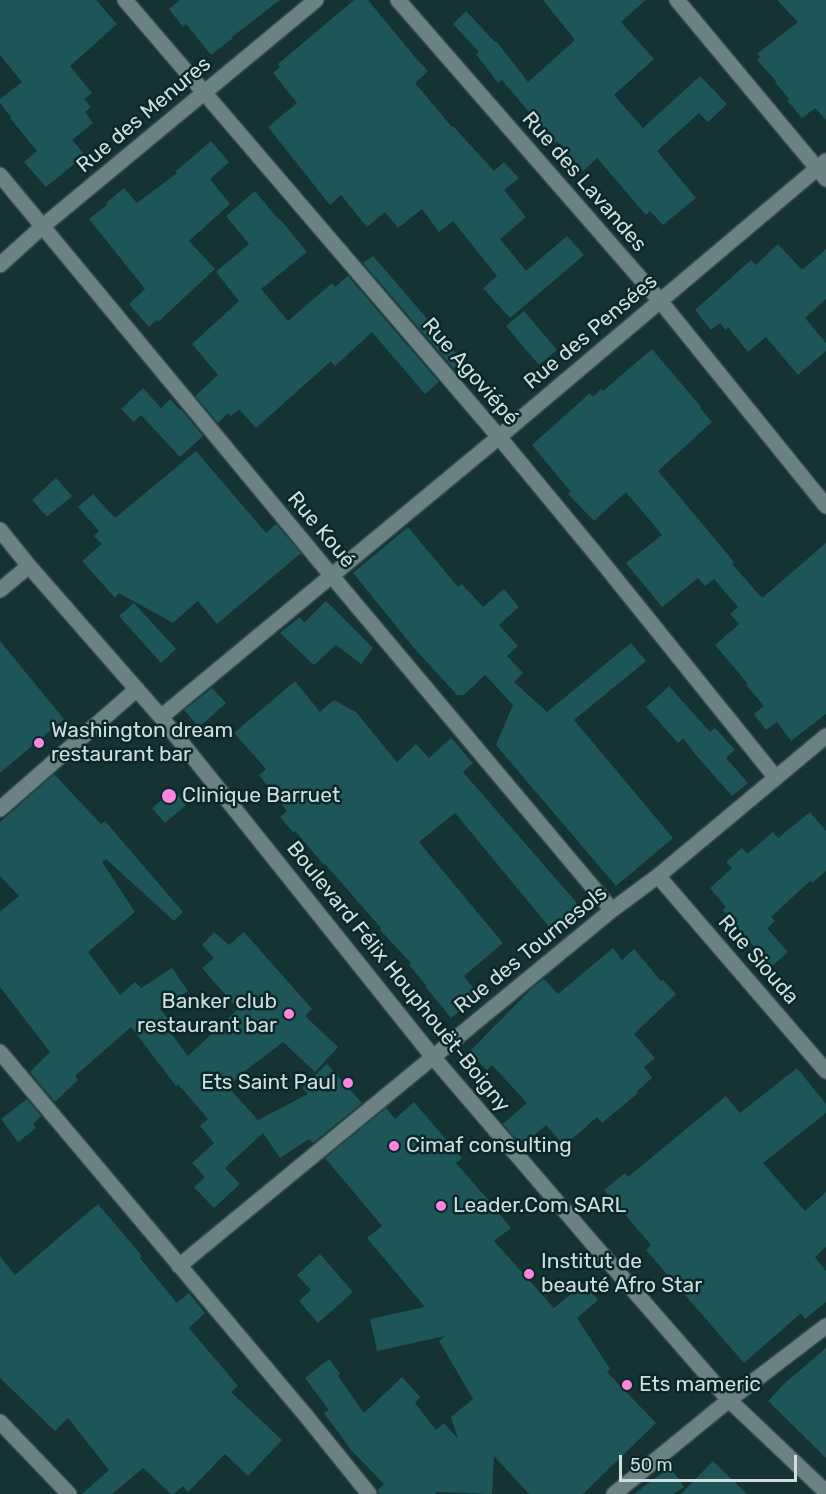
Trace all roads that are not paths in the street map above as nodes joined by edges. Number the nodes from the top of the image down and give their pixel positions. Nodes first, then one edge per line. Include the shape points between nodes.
1 (125, 0) edge
2 (315, 0) edge
3 (398, 0) edge
4 (677, 0) edge
5 (204, 93) junction
6 (823, 170) edge
7 (0, 175) edge
8 (43, 226) junction
9 (0, 265) edge
10 (661, 302) junction
11 (499, 438) junction
12 (826, 506) edge
13 (0, 530) edge
14 (29, 566) junction
15 (331, 575) junction
16 (0, 590) edge
17 (137, 689) junction
18 (161, 717) junction
19 (826, 736) edge
20 (776, 778) junction
21 (0, 809) edge
22 (658, 876) junction
23 (612, 910) junction
24 (0, 1052) edge
25 (433, 1057) junction
26 (826, 1071) edge
27 (179, 1266) junction
28 (826, 1326) edge
29 (729, 1400) junction
30 (0, 1422) edge
31 (826, 1492) edge
32 (69, 1494) edge
33 (369, 1494) edge
34 (614, 1494) edge

1 - 5 street, Rue Agoviépé
2 - 5 street, Rue des Menures
3 - 10 street, Rue des Lavandes
4 - 6 street
5 - 8 street, Rue des Menures
5 - 11 street, Rue Agoviépé
6 - 10 street, Rue des Pensées
7 - 8 street, Rue Koué
8 - 9 street, Rue des Menures
8 - 15 street, Rue Koué
10 - 11 street, Rue des Pensées
10 - 12 street, Rue des Lavandes
11 - 15 street, Rue des Pensées
11 - 20 street, Rue Agoviépé
13 - 14 street, Boulevard Félix Houphouët-Boigny
14 - 16 street
14 - 17 street, Boulevard Félix Houphouët-Boigny
15 - 18 street, Rue des Pensées
15 - 23 street, Rue Koué
17 - 18 street, Boulevard Félix Houphouët-Boigny
17 - 21 street
18 - 25 street, Boulevard Félix Houphouët-Boigny
19 - 20 street, Rue des Tournesols
20 - 22 street, Rue des Tournesols
22 - 23 street, Rue des Tournesols
22 - 26 street, Rue Siouda
23 - 25 street, Rue des Tournesols
24 - 27 street
25 - 27 street, Rue des Tournesols
25 - 29 street, Boulevard Félix Houphouët-Boigny
27 - 33 street
28 - 29 street
29 - 31 street, Boulevard Félix Houphouët-Boigny
29 - 34 street
30 - 32 street

